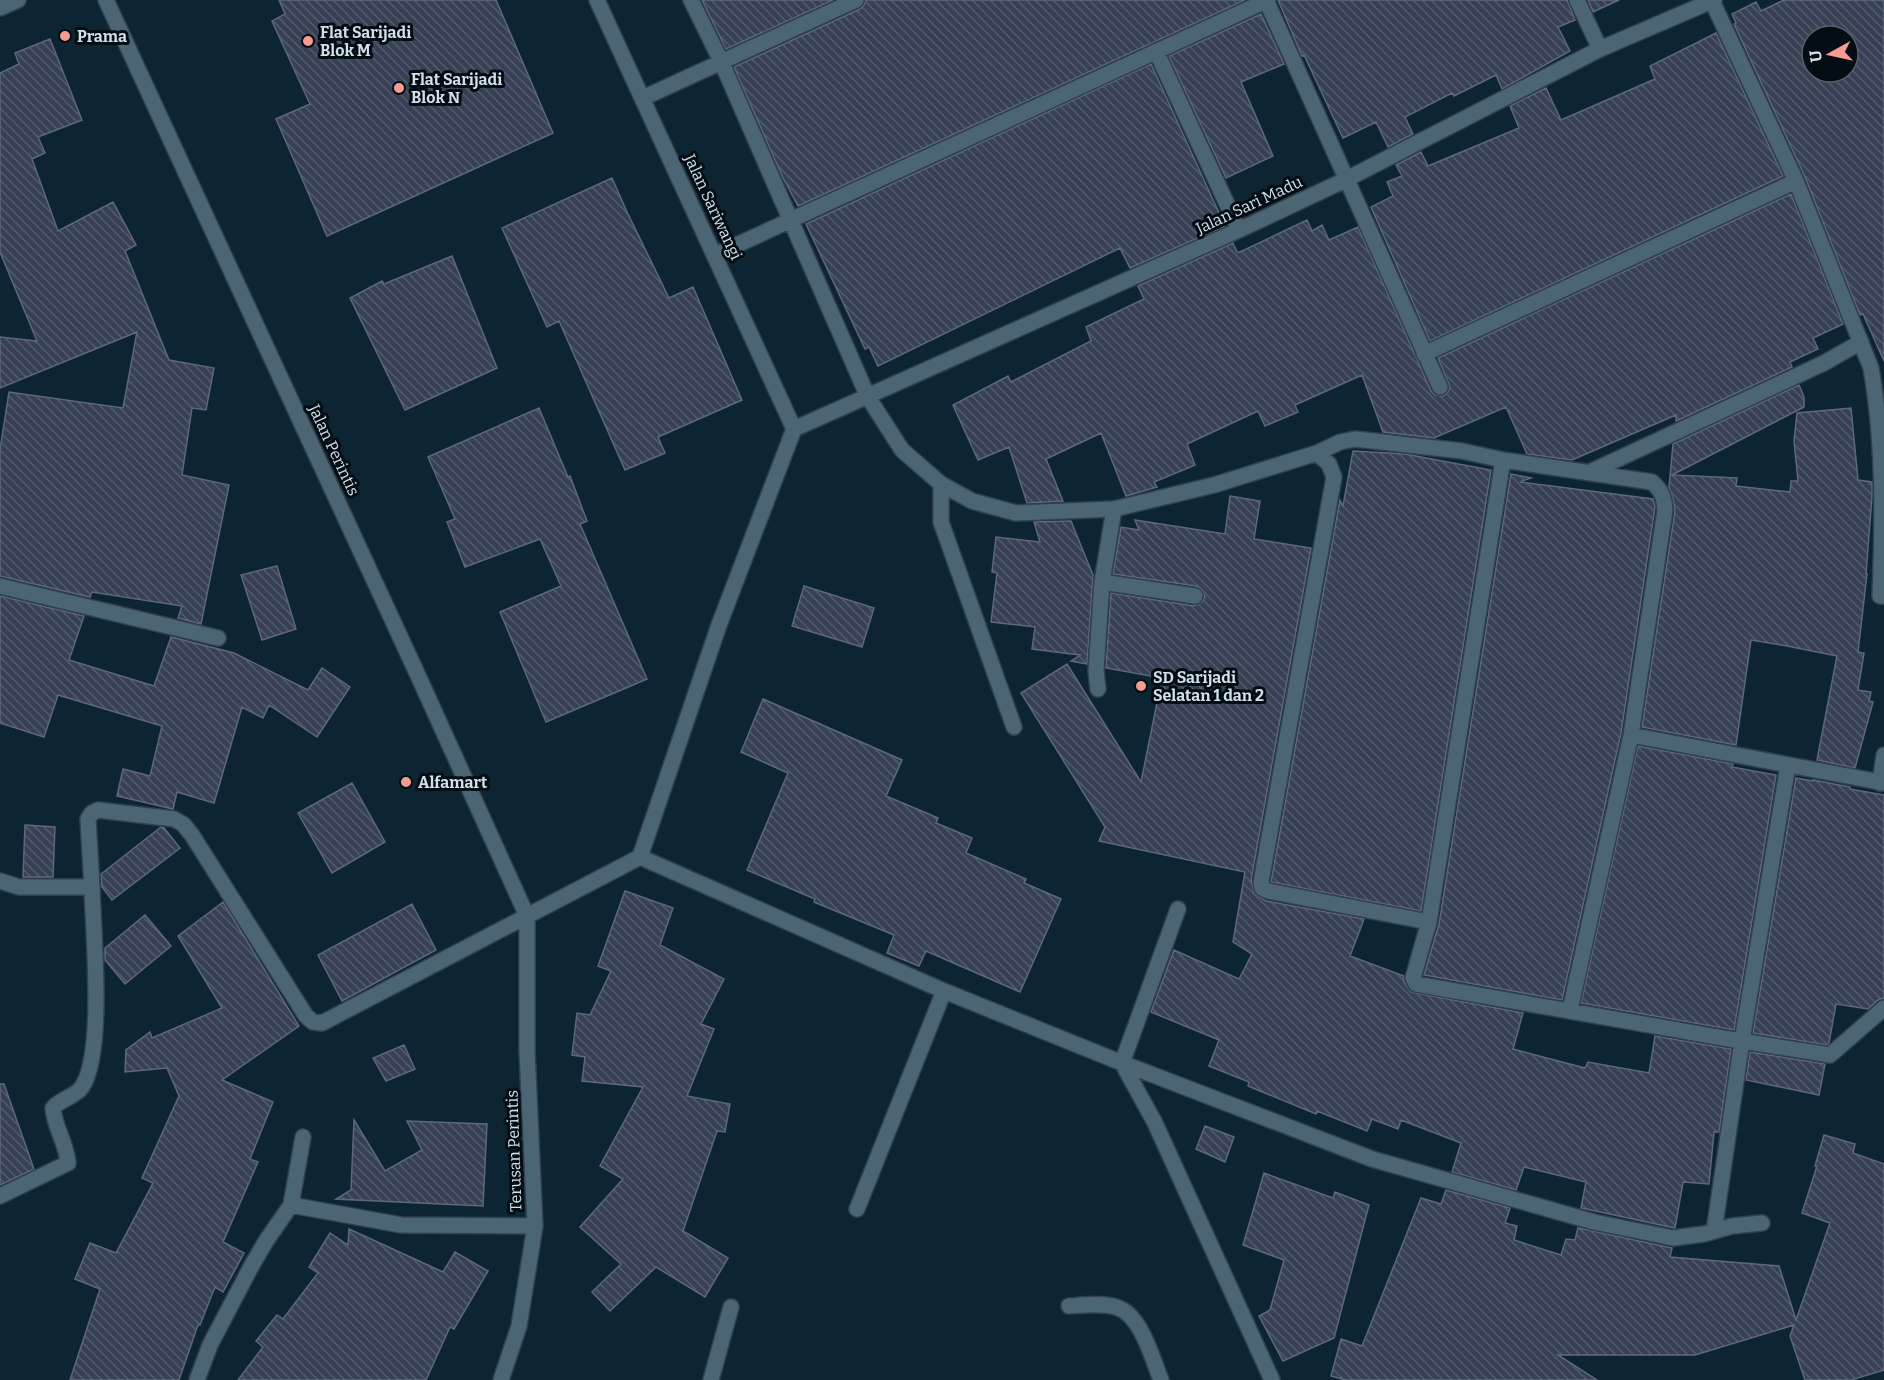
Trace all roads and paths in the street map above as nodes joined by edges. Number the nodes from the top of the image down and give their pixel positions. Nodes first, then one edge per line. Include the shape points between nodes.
1 (18, 0) edge
2 (106, 0) edge
3 (597, 0) edge
4 (691, 0) edge
5 (856, 0) edge
6 (1267, 0) edge
7 (1576, 0) edge
8 (1713, 0) edge
9 (0, 8) edge
10 (1600, 49) junction
11 (1156, 51) junction
12 (721, 61) junction
13 (643, 98) junction
14 (1345, 180) junction
15 (1796, 181) junction
16 (791, 221) junction
17 (1239, 230) junction
18 (715, 255) junction
19 (1861, 342) junction
20 (1424, 354) junction
21 (1440, 387) dead end
22 (868, 397) junction
23 (794, 429) junction
24 (1317, 453) junction
25 (1503, 460) junction
26 (1590, 472) junction
27 (941, 484) junction
28 (1114, 509) junction
29 (1102, 582) junction
30 (0, 586) edge
31 (1195, 596) dead end
32 (1884, 596) edge
33 (218, 638) dead end
34 (1098, 689) dead end
35 (1014, 727) dead end
36 (1631, 735) junction
37 (1884, 755) edge
38 (1788, 765) junction
39 (1882, 783) edge
40 (640, 857) junction
41 (0, 881) edge
42 (92, 887) junction
43 (1178, 909) dead end
44 (527, 916) junction
45 (1429, 922) junction
46 (944, 991) junction
47 (1884, 1008) edge
48 (1570, 1010) junction
49 (1742, 1041) junction
50 (1122, 1063) junction
51 (303, 1137) dead end
52 (0, 1196) edge
53 (291, 1205) junction
54 (857, 1209) dead end
55 (1762, 1222) dead end
56 (535, 1226) junction
57 (1714, 1231) junction
58 (1069, 1306) dead end
59 (731, 1307) dead end
60 (197, 1380) edge
61 (501, 1380) edge
62 (711, 1380) edge
63 (1161, 1380) edge
64 (1272, 1380) edge

1 - 9 street
2 - 44 street, Jalan Perintis
3 - 13 street, Jalan Sariwangi
4 - 12 street
5 - 12 street
6 - 11 street
6 - 14 street
7 - 10 street
8 - 10 street, Jalan Sari Madu
8 - 15 street
10 - 14 street, Jalan Sari Madu
11 - 16 street
11 - 17 street
12 - 13 street
12 - 16 street
13 - 18 street, Jalan Sariwangi
14 - 17 street, Jalan Sari Madu
14 - 20 street
15 - 19 street
15 - 20 street
16 - 18 street
16 - 22 street
17 - 22 street, Jalan Sari Madu
18 - 23 street, Jalan Sariwangi
19 - 26 street
19 - 32 street via 1878,397 1884,485 1880,596
20 - 21 street
22 - 23 street, Jalan Sari Madu
22 - 27 street via 902,450
23 - 40 street via 719,624
24 - 25 street via 1355,439
24 - 28 street via 1214,485
24 - 45 street via 1329,464 1334,477 1262,888
25 - 26 street
25 - 45 street
26 - 36 street via 1652,482 1664,496
27 - 28 street via 972,501 1016,513
27 - 35 street via 940,522
28 - 29 street
29 - 31 street
29 - 34 street
30 - 33 street
36 - 38 street
36 - 48 street
37 - 39 street
38 - 39 street
38 - 49 street
40 - 44 street
40 - 46 street
41 - 42 street via 19,887
42 - 44 street via 88,819 92,813 119,812 174,819 183,824 306,1016 322,1023
42 - 52 street via 96,1020 91,1066 81,1089 53,1108 68,1163
43 - 50 street
44 - 56 street, Terusan Perintis via 527,1051
45 - 48 street via 1413,978 1416,984
46 - 50 street
46 - 54 street
47 - 49 street via 1830,1055
48 - 49 street
49 - 57 street
50 - 57 street via 1372,1158 1572,1216 1673,1238
50 - 64 street via 1155,1123
51 - 53 street
53 - 56 street via 401,1224
53 - 60 street via 252,1265 210,1345
55 - 57 street
56 - 61 street, Terusan Perintis via 519,1326
58 - 63 street via 1120,1308 1139,1327
59 - 62 street

